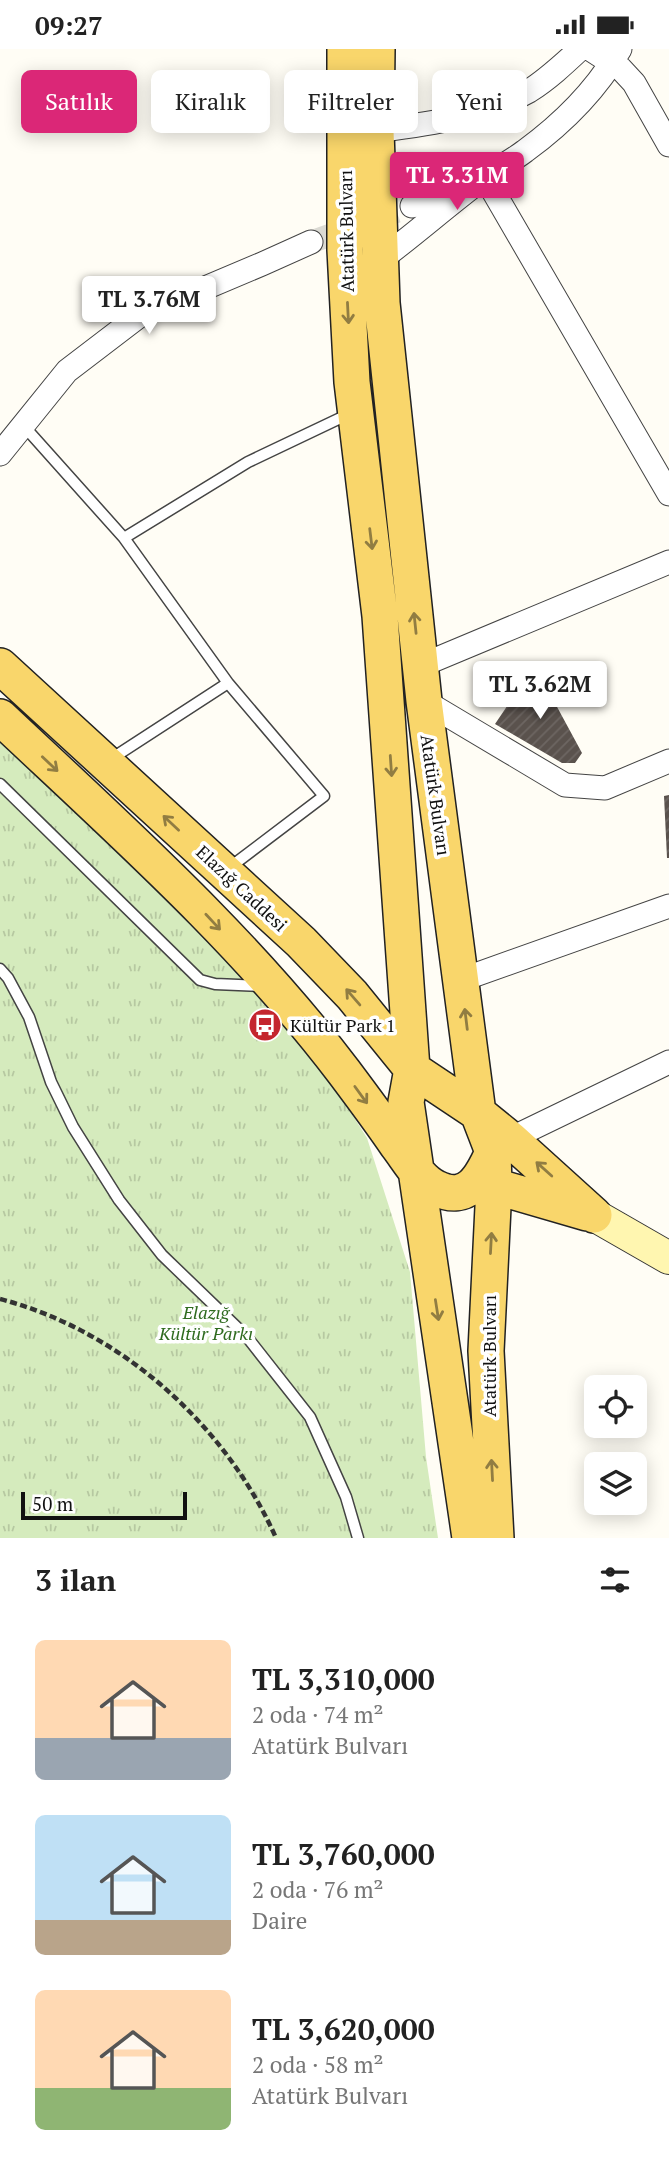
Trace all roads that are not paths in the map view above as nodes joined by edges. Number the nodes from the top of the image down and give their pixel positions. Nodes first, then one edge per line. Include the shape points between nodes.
1 (345, 49) edge
2 (377, 49) edge
3 (580, 49) edge
4 (590, 49) edge
5 (616, 56) edge
6 (377, 70) edge
7 (418, 126) edge
8 (376, 133) edge
9 (669, 145) edge
10 (485, 177) junction
11 (412, 206) tunnel mouth
12 (311, 241) tunnel mouth
13 (379, 261) junction
14 (355, 411) junction
15 (23, 425) junction
16 (0, 454) edge
17 (669, 494) edge
18 (124, 538) junction
19 (669, 562) edge
20 (0, 666) edge
21 (420, 666) junction
22 (229, 683) junction
23 (424, 701) junction
24 (0, 717) edge
25 (669, 761) edge
26 (105, 763) junction
27 (0, 784) edge
28 (224, 872) junction
29 (669, 906) edge
30 (0, 969) edge
31 (461, 980) junction
32 (273, 987) junction
33 (669, 1062) edge
34 (412, 1069) junction
35 (478, 1113) junction
36 (492, 1166) junction
37 (416, 1170) junction
38 (594, 1215) junction
39 (669, 1258) edge
40 (358, 1538) edge
41 (470, 1538) edge
42 (496, 1538) edge

1 -> 14 main road, Atatürk Bulvarı via 345,250
2 - 6 main road, Atatürk Bulvarı
3 - 7 street via 558,71 498,106
4 - 5 street
5 - 9 street
5 - 10 street via 552,130
8 - 13 main road, Atatürk Bulvarı
10 - 11 street
10 - 13 street
10 - 17 street
12 - 15 street via 139,316 67,371
21 -> 13 main road, Atatürk Bulvarı
14 - 18 lane via 248,462
14 -> 34 main road, Atatürk Bulvarı via 380,616
15 - 16 street
15 - 18 lane
18 - 22 lane
19 - 21 street
20 - 26 main road, Elazığ Caddesi
21 - 23 main road, Atatürk Bulvarı
22 - 26 lane
22 - 28 lane via 324,796
23 - 25 street via 565,785 605,788
23 - 31 main road, Atatürk Bulvarı
24 -> 32 main road via 180,887
28 -> 26 main road, Elazığ Caddesi
27 - 32 lane via 200,980
34 -> 28 main road, Elazığ Caddesi via 352,995
29 - 31 street
30 - 40 lane via 29,1017 51,1082 73,1127 119,1200 162,1255 247,1337 310,1417 346,1497
35 -> 31 main road, Atatürk Bulvarı
32 -> 37 main road via 344,1071
33 - 36 street
34 - 35 main road, Elazığ Caddesi
34 - 37 main road, Atatürk Bulvarı via 406,1102
35 - 36 main road, Atatürk Bulvarı
36 - 37 main road via 454,1194 434,1188
36 - 38 main road
38 -> 36 main road
42 -> 36 main road, Atatürk Bulvarı via 486,1351
37 -> 41 main road, Atatürk Bulvarı
38 - 39 street

